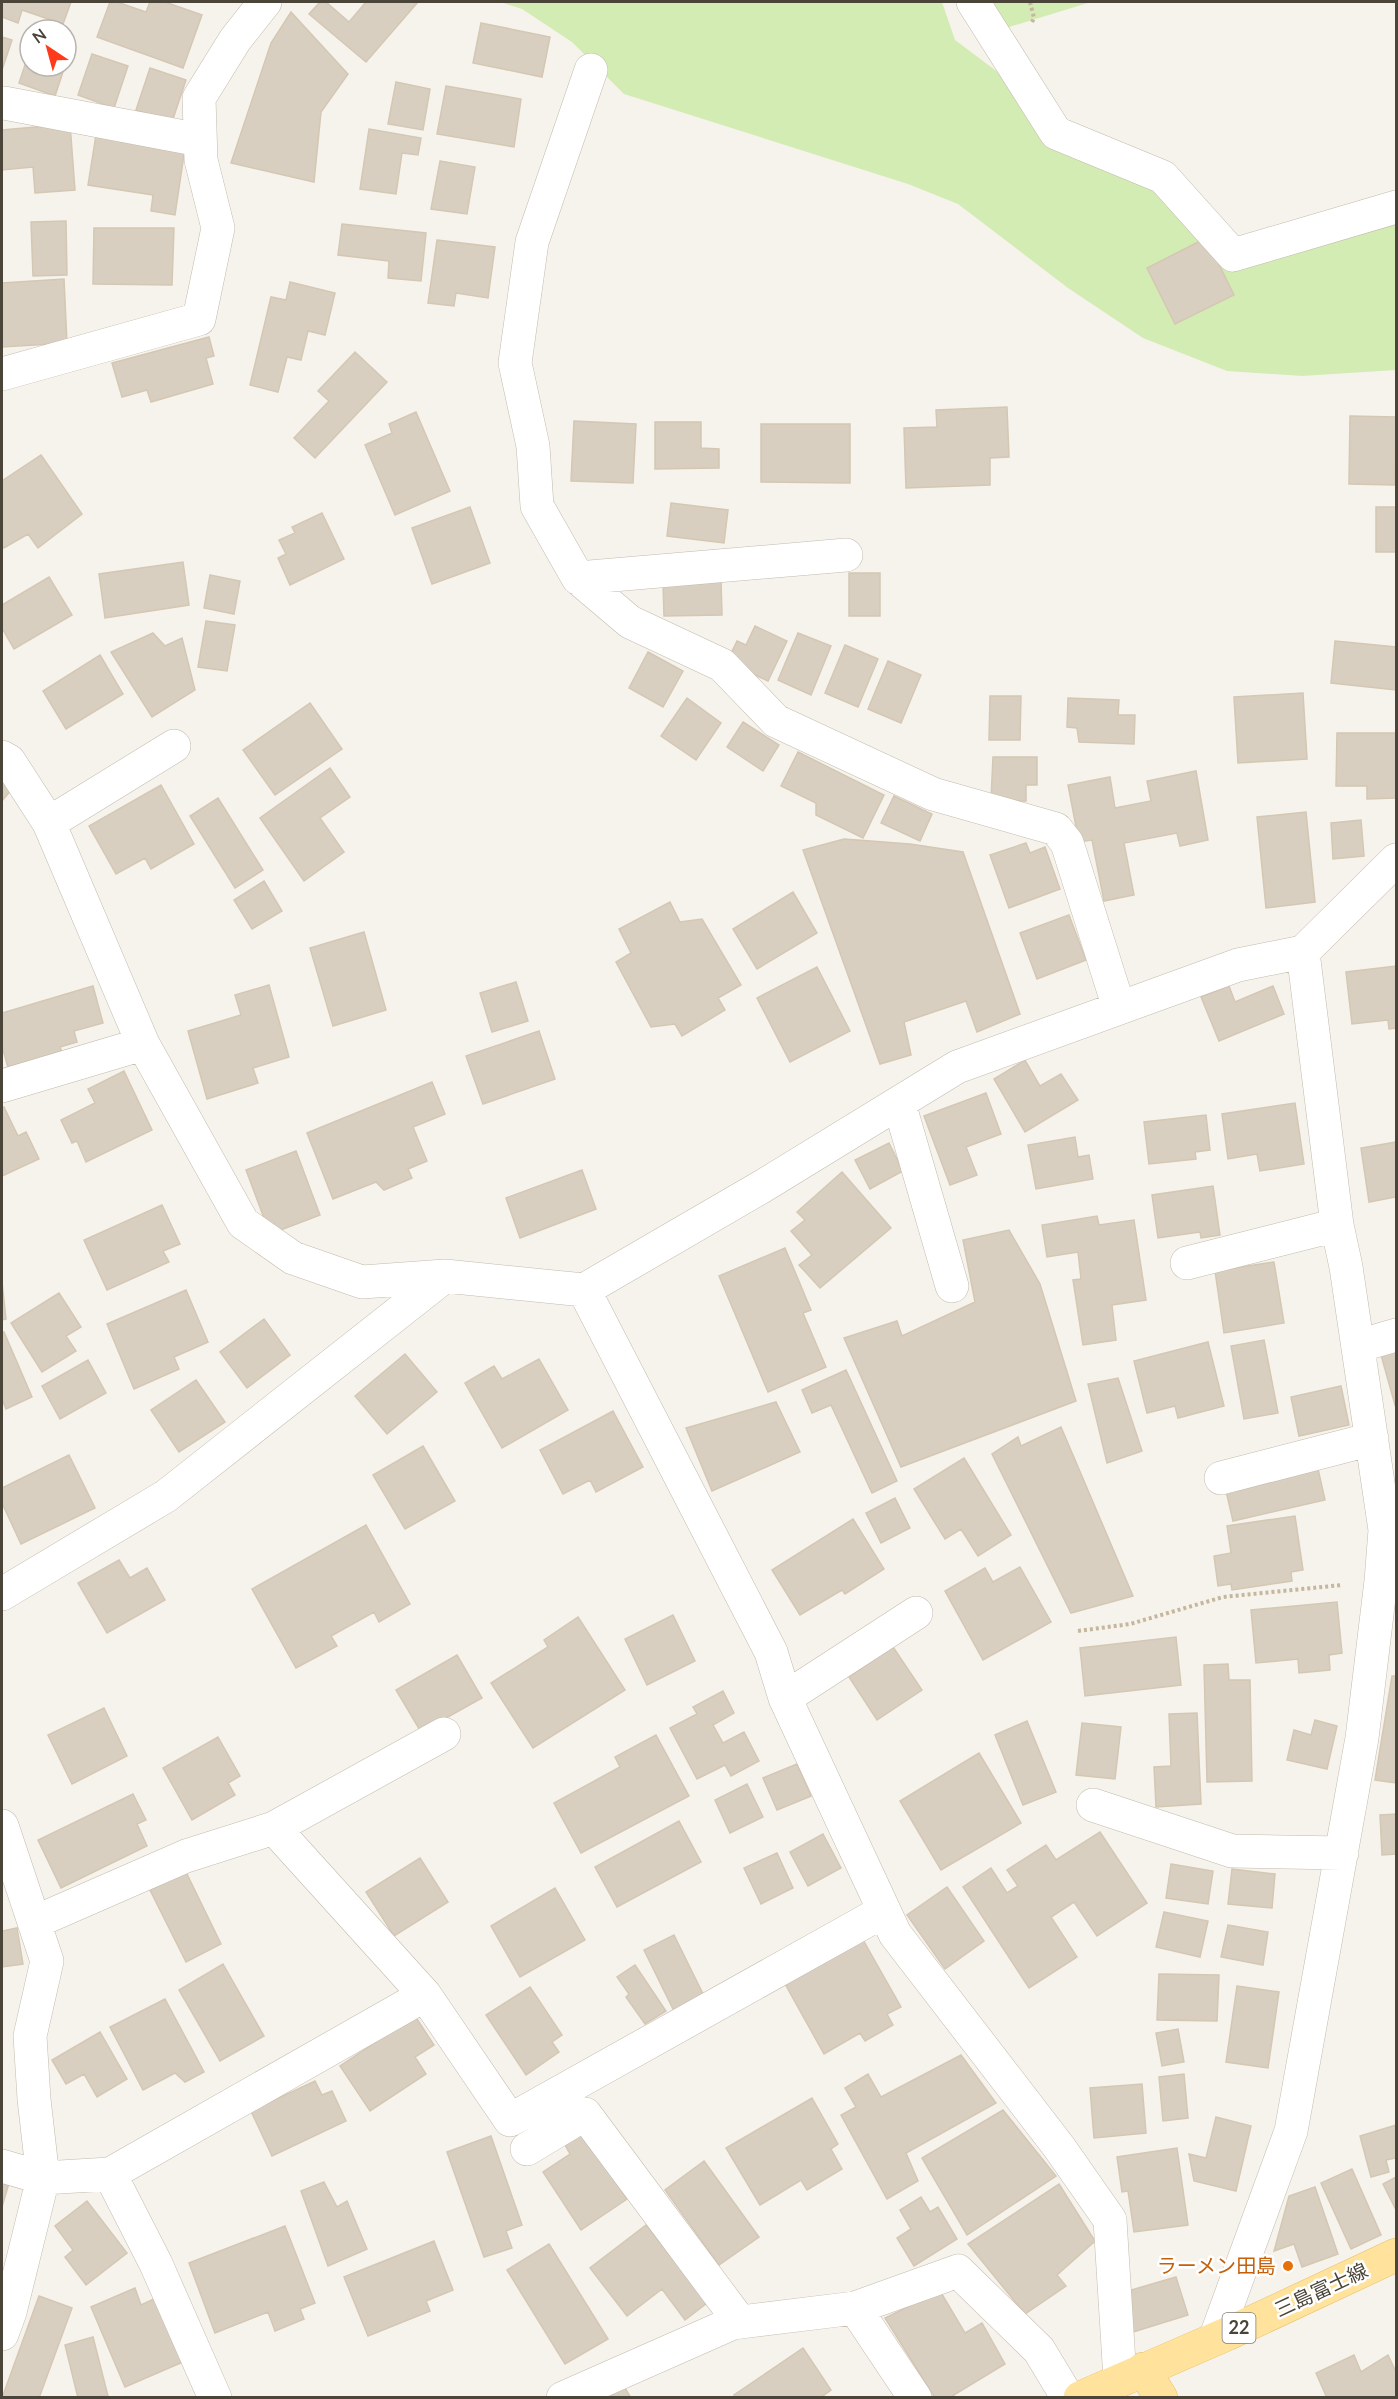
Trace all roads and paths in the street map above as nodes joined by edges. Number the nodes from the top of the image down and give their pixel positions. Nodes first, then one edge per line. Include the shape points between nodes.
1 (265, 2) edge
2 (974, 2) edge
3 (591, 70) dead end
4 (4, 103) dead end
5 (200, 140) junction
6 (1396, 207) edge
7 (2, 374) edge
8 (846, 555) dead end
9 (578, 578) junction
10 (174, 746) dead end
11 (2, 757) edge
12 (49, 823) junction
13 (1396, 860) edge
14 (1303, 951) junction
15 (1119, 1008) junction
16 (143, 1044) junction
17 (2, 1086) edge
18 (899, 1103) junction
19 (1337, 1225) junction
20 (1186, 1263) dead end
21 (445, 1276) junction
22 (952, 1286) dead end
23 (584, 1290) junction
24 (1396, 1335) edge
25 (1358, 1346) junction
26 (1372, 1439) junction
27 (1221, 1478) dead end
28 (1388, 1486) edge
29 (1381, 1581) junction
30 (5, 1583) edge
31 (916, 1613) dead end
32 (1078, 1631) dead end
33 (785, 1698) junction
34 (444, 1734) dead end
35 (1094, 1805) dead end
36 (2, 1826) edge
37 (274, 1828) junction
38 (1342, 1853) junction
39 (884, 1911) junction
40 (35, 1922) junction
41 (425, 1995) junction
42 (527, 2149) dead end
43 (2, 2166) edge
44 (110, 2174) junction
45 (43, 2178) junction
46 (1396, 2255) edge
47 (855, 2308) junction
48 (740, 2322) junction
49 (2, 2334) edge
50 (1215, 2339) junction
51 (1132, 2374) junction
52 (215, 2397) edge
53 (563, 2397) edge
54 (915, 2397) edge
55 (1068, 2397) edge
56 (1080, 2397) edge
57 (1161, 2397) edge

1 - 5 street via 235,39 199,98
2 - 6 street via 1056,133 1163,177 1233,255
3 - 9 street via 532,242 515,363 533,446 537,507
4 - 5 street
5 - 7 street via 201,160 218,228 199,319
8 - 9 street
9 - 15 street via 630,622 722,665 776,721 933,794 1056,830 1067,843
10 - 12 street
11 - 12 street via 9,761
12 - 16 street
13 - 14 street
14 - 15 street via 1238,965
14 - 19 street
15 - 18 street via 957,1067
16 - 17 street
16 - 21 street via 243,1223 292,1258 362,1282
18 - 22 street
18 - 23 street
19 - 20 street
19 - 25 street
21 - 23 street
21 - 30 street via 166,1496
23 - 33 street via 771,1652
24 - 25 street
25 - 26 street
26 - 27 street
26 - 28 street
28 - 29 street
29 - 32 path via 1223,1597 1130,1624
29 - 38 street via 1362,1738
31 - 33 street
33 - 39 street
34 - 37 street
35 - 38 street via 1232,1851
36 - 40 street
37 - 40 street via 186,1856
37 - 41 street
38 - 50 street via 1291,2131
39 - 41 street via 510,2120
39 - 51 street via 895,1934 1059,2147 1110,2220
40 - 45 street via 47,1961 30,2037
41 - 44 street
42 - 48 street via 585,2114
43 - 45 street
44 - 45 street
44 - 52 street via 156,2264
45 - 49 street
46 - 50 main road, 三島富士線 / 22
47 - 48 street
47 - 54 street
47 - 55 street via 958,2271 1038,2350
48 - 53 street
50 - 51 main road, 三島富士線 / 22
51 - 56 main road, 三島富士線 / 22
51 - 57 main road

